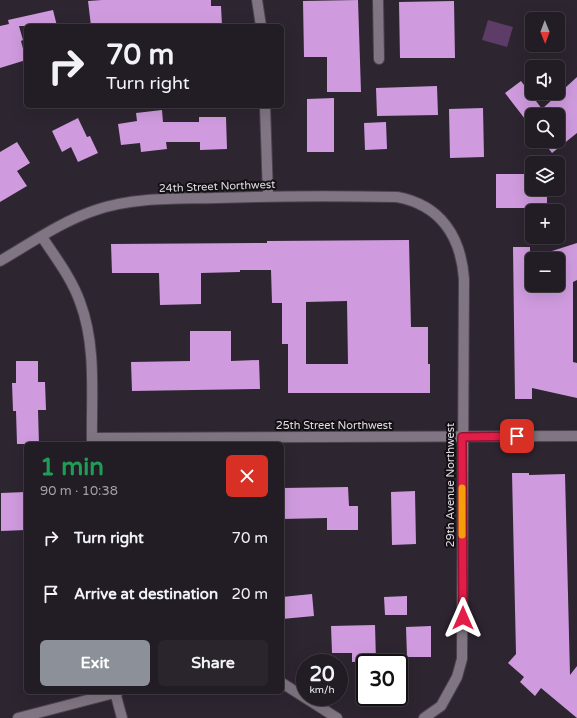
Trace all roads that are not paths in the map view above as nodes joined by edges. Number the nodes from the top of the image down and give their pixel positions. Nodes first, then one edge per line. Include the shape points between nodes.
1 (257, 0) edge
2 (378, 0) edge
3 (261, 24) edge
4 (379, 59) dead end
5 (265, 108) edge
6 (268, 196) junction
7 (442, 220) joint
8 (42, 237) junction
9 (0, 261) edge
10 (577, 436) edge
11 (462, 437) junction
12 (92, 441) edge
13 (284, 683) edge
14 (108, 694) edge
15 (116, 694) edge
16 (18, 718) edge
17 (122, 718) edge
18 (337, 718) edge
19 (424, 718) edge

1 - 3 street
2 - 4 street
5 - 6 street
6 - 7 street, 24th Street Northwest via 408,198
6 - 8 street, 24th Street Northwest via 189,198 118,204 78,216
7 - 11 street, 29th Avenue Northwest via 457,243 463,264
8 - 9 street, 24th Street Northwest
8 - 12 street via 74,287 87,325 92,363
10 - 11 street, 25th Street Northwest
11 - 12 street, 25th Street Northwest
11 - 19 street, 29th Avenue Northwest via 462,659 457,677 441,706
13 - 18 street
14 - 16 street
15 - 17 street

